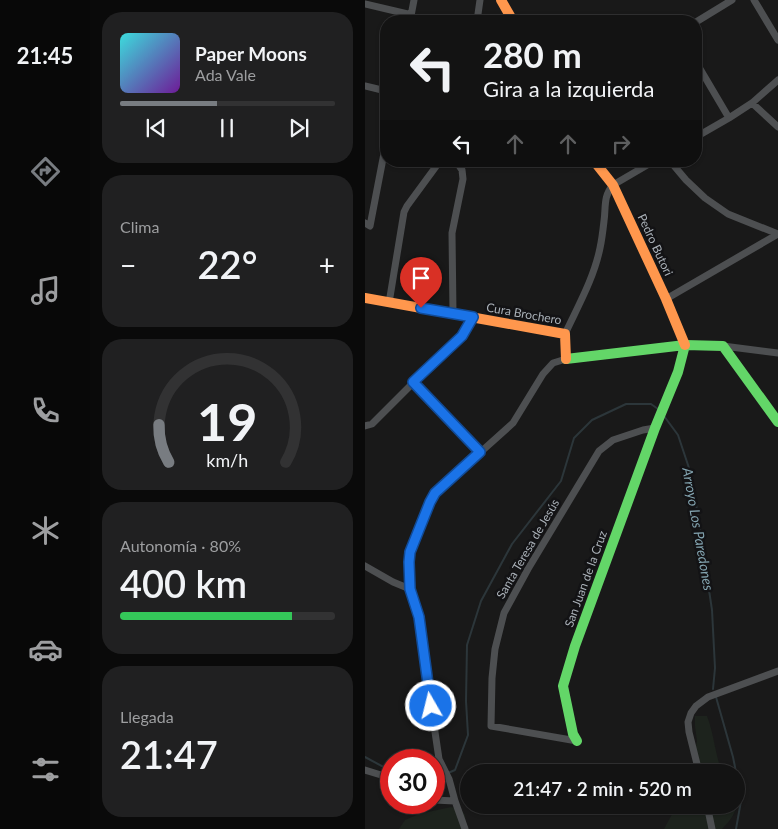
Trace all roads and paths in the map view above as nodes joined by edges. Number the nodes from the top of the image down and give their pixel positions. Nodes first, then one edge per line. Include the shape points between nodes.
1 (414, 0) edge
2 (480, 0) edge
3 (501, 0) edge
4 (731, 0) edge
5 (755, 0) edge
6 (365, 4) edge
7 (401, 15) edge
8 (412, 15) edge
9 (478, 15) edge
10 (510, 15) edge
11 (702, 18) edge
12 (778, 40) edge
13 (702, 72) edge
14 (778, 80) edge
15 (365, 86) edge
16 (380, 90) edge
17 (753, 103) junction
18 (729, 118) junction
19 (778, 127) edge
20 (702, 134) edge
21 (380, 167) edge
22 (436, 167) edge
23 (459, 167) edge
24 (599, 167) edge
25 (643, 167) edge
26 (675, 167) edge
27 (613, 185) junction
28 (367, 225) edge
29 (778, 234) edge
30 (365, 298) edge
31 (667, 299) junction
32 (389, 303) junction
33 (453, 313) junction
34 (473, 317) junction
35 (565, 334) junction
36 (685, 345) junction
37 (723, 346) junction
38 (778, 353) edge
39 (566, 359) junction
40 (413, 382) junction
41 (778, 422) edge
42 (365, 426) edge
43 (655, 428) junction
44 (480, 452) junction
45 (365, 566) edge
46 (410, 589) junction
47 (778, 671) edge
48 (577, 741) joint
49 (697, 764) edge
50 (365, 770) edge
51 (380, 775) edge
52 (445, 801) edge
53 (455, 801) junction
54 (709, 814) edge
55 (465, 829) edge
56 (712, 829) edge

1 - 8 street
2 - 9 street
3 - 10 street
4 - 11 street
5 - 12 street
6 - 7 street
13 - 18 street
14 - 17 street
15 - 16 street
17 - 18 street
17 - 19 street
18 - 20 street
21 - 28 street
22 - 32 street via 403,212
23 - 33 street via 463,179 452,233
24 - 27 street, Pedro Butori
25 - 27 street
26 - 29 street via 705,198 727,214
27 - 31 street, Pedro Butori
27 - 35 street via 606,197 600,250
29 - 31 street
30 - 32 street, Cura Brochero
31 - 36 street, Pedro Butori
32 - 33 street, Cura Brochero
33 - 34 street, Cura Brochero
34 - 35 street, Cura Brochero
34 - 40 street via 462,336
35 - 39 street, Cura Brochero
36 - 37 street
36 - 39 street
36 - 43 street, San Juan de la Cruz via 678,372
37 - 38 street
37 - 41 street
39 - 44 street via 553,363 513,423
40 - 42 street via 372,424
40 - 44 street
43 - 48 street, San Juan de la Cruz via 563,686
43 - 48 street, Santa Teresa de Jesús via 613,440 599,451 504,613 495,649 491,726
44 - 46 street via 435,493 430,502 410,552
45 - 46 street
46 - 53 street via 419,617 439,759
47 - 49 street via 708,697 696,706 688,722
50 - 51 street
52 - 53 street
53 - 55 street
54 - 56 street

